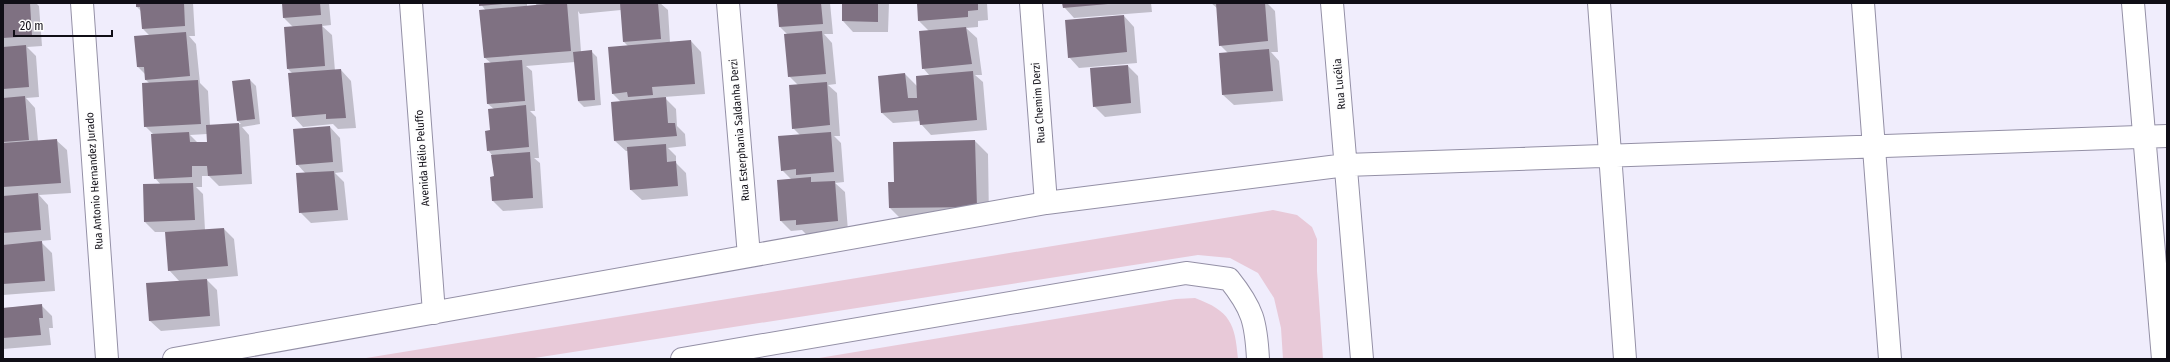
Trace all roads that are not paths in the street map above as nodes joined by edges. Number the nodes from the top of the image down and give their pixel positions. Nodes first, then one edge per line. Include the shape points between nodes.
1 (82, 3) edge
2 (411, 3) edge
3 (728, 3) edge
4 (1030, 3) edge
5 (1332, 3) edge
6 (1599, 3) edge
7 (1863, 3) edge
8 (2133, 3) edge
9 (2167, 136) edge
10 (2145, 138) junction
11 (1875, 146) junction
12 (1610, 154) junction
13 (1346, 165) junction
14 (1046, 203) junction
15 (749, 256) junction
16 (434, 313) junction
17 (107, 359) edge
18 (174, 359) edge
19 (682, 359) edge
20 (1258, 359) edge
21 (1362, 359) edge
22 (1625, 359) edge
23 (1890, 359) edge
24 (2164, 359) edge

1 - 17 street, Rua Antonio Hernandez Jurado
2 - 16 street, Avenida Hélio Peluffo
3 - 15 street, Rua Esterphania Saldanha Derzi
4 - 14 street, Rua Chemim Derzi
5 - 13 street, Rua Lucélia
6 - 12 street
7 - 11 street
8 - 10 street
9 - 10 street
10 - 11 street
10 - 24 street
11 - 12 street
11 - 23 street
12 - 13 street
12 - 22 street
13 - 14 street
13 - 21 street, Rua Lucélia
14 - 15 street
15 - 16 street
16 - 18 street
19 - 20 street via 1186,273 1229,279 1246,300 1255,325

